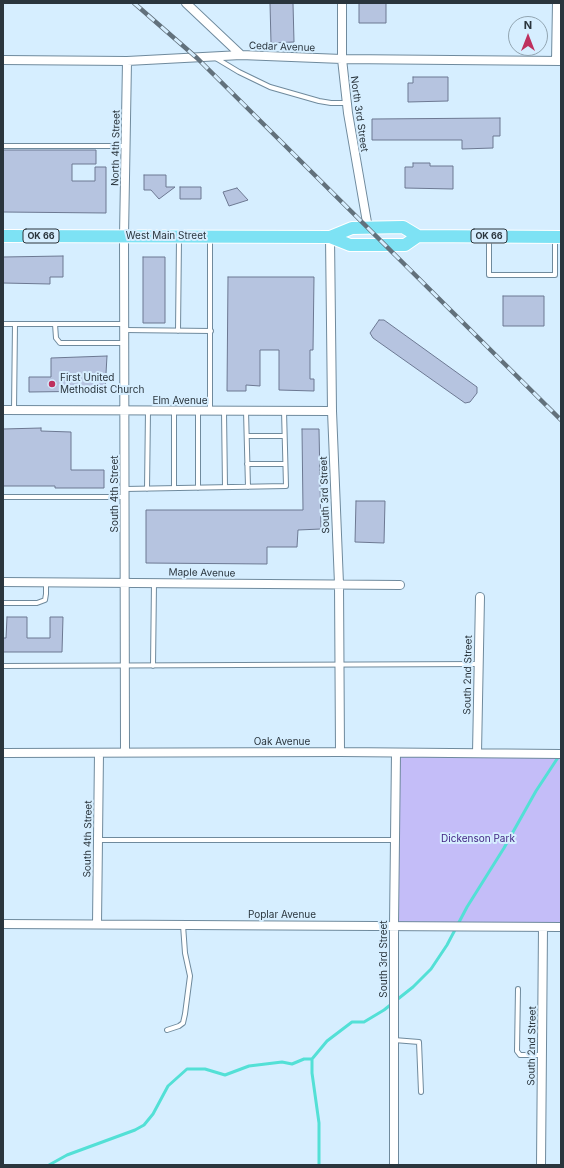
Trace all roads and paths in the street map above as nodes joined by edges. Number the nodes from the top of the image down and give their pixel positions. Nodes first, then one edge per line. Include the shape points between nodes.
1 (186, 3) edge
2 (342, 3) edge
3 (556, 3) edge
4 (241, 56) junction
5 (214, 57) junction
6 (342, 59) junction
7 (3, 60) edge
8 (127, 61) junction
9 (558, 61) edge
10 (346, 103) junction
11 (3, 146) edge
12 (126, 146) junction
13 (368, 228) junction
14 (3, 236) edge
15 (124, 236) junction
16 (179, 236) junction
17 (210, 236) junction
18 (418, 236) junction
19 (489, 236) junction
20 (330, 237) junction
21 (558, 237) edge
22 (3, 324) edge
23 (15, 324) junction
24 (55, 324) junction
25 (125, 327) junction
26 (178, 331) junction
27 (210, 331) junction
28 (125, 343) junction
29 (3, 410) edge
30 (14, 410) junction
31 (125, 411) junction
32 (148, 411) junction
33 (174, 411) junction
34 (198, 411) junction
35 (210, 411) junction
36 (224, 411) junction
37 (246, 411) junction
38 (284, 411) junction
39 (332, 411) junction
40 (247, 436) junction
41 (284, 436) junction
42 (247, 464) junction
43 (285, 464) junction
44 (225, 487) junction
45 (248, 487) junction
46 (174, 488) junction
47 (198, 488) junction
48 (147, 489) junction
49 (125, 493) junction
50 (3, 497) edge
51 (3, 582) edge
52 (46, 582) junction
53 (124, 582) junction
54 (154, 583) junction
55 (339, 584) junction
56 (400, 585) dead end
57 (480, 597) dead end
58 (3, 603) edge
59 (478, 664) junction
60 (339, 665) junction
61 (3, 666) edge
62 (124, 666) junction
63 (154, 666) junction
64 (125, 752) junction
65 (340, 752) junction
66 (3, 753) edge
67 (99, 753) junction
68 (396, 753) junction
69 (477, 753) junction
70 (561, 754) edge
71 (98, 840) junction
72 (395, 840) junction
73 (3, 924) edge
74 (96, 924) junction
75 (183, 924) junction
76 (394, 925) junction
77 (544, 927) junction
78 (561, 927) edge
79 (518, 989) dead end
80 (167, 1030) dead end
81 (394, 1040) junction
82 (542, 1055) junction
83 (421, 1092) dead end
84 (394, 1165) edge
85 (541, 1165) edge

1 - 4 street
2 - 6 street, North 3rd Street
3 - 9 street
4 - 5 street, Cedar Avenue
4 - 6 street, Cedar Avenue
5 - 8 street, Cedar Avenue
5 - 10 lane via 270,87 320,101
6 - 9 street, Cedar Avenue
6 - 10 street, North 3rd Street
7 - 8 street, Cedar Avenue
8 - 12 street, North 4th Street
10 - 13 street, North 3rd Street
11 - 12 lane
12 - 15 street, North 4th Street
13 - 18 main road, West Main Street / OK 66 via 403,227
13 - 20 main road, West Main Street / OK 66 via 352,228
14 - 15 main road, West Main Street / OK 66
15 - 16 main road, West Main Street / OK 66
15 - 25 street, South 4th Street
16 - 17 main road, West Main Street / OK 66
16 - 26 lane
17 - 20 main road, West Main Street / OK 66
17 - 27 lane
18 - 19 main road, West Main Street / OK 66
18 - 20 main road, West Main Street / OK 66 via 405,245 350,245
19 - 21 main road, West Main Street / OK 66
19 - 21 lane via 489,275 555,275
20 - 39 street, South 3rd Street
22 - 23 lane
23 - 24 lane
23 - 30 lane
24 - 25 lane
24 - 28 lane via 56,338 60,343
25 - 26 lane
25 - 28 street, South 4th Street
26 - 27 lane
27 - 35 lane
28 - 31 street, South 4th Street
29 - 30 street, Elm Avenue
30 - 31 street, Elm Avenue
31 - 32 street, Elm Avenue
31 - 49 street, South 4th Street
32 - 33 street, Elm Avenue
32 - 48 lane
33 - 34 street, Elm Avenue
33 - 46 lane
34 - 35 street, Elm Avenue
34 - 47 lane
35 - 36 street, Elm Avenue
36 - 37 street, Elm Avenue
36 - 44 lane
37 - 38 street, Elm Avenue
37 - 40 lane
38 - 39 street, Elm Avenue
38 - 41 lane
39 - 55 street, South 3rd Street
40 - 41 lane
40 - 42 lane
41 - 43 lane
42 - 43 lane
42 - 45 lane
43 - 45 lane via 286,486
44 - 45 lane
44 - 47 lane
46 - 47 lane
46 - 48 lane
48 - 49 lane
49 - 50 lane
49 - 53 street, South 4th Street
51 - 52 street, Maple Avenue
52 - 53 street, Maple Avenue
52 - 58 lane via 44,600 36,603
53 - 54 street, Maple Avenue
53 - 62 street, South 4th Street
54 - 55 street, Maple Avenue
54 - 63 lane
55 - 56 street, Maple Avenue
55 - 60 street, South 3rd Street
57 - 59 street, South 2nd Street
59 - 60 lane
59 - 69 street, South 2nd Street
60 - 63 lane
60 - 65 street, South 3rd Street
61 - 62 lane
62 - 63 lane
62 - 64 street, South 4th Street
64 - 65 street, Oak Avenue
64 - 67 street, Oak Avenue
65 - 68 street, Oak Avenue
66 - 67 street, Oak Avenue
67 - 71 street, South 4th Street
68 - 69 street, Oak Avenue
68 - 72 street, South 3rd Street
69 - 70 street, Oak Avenue
71 - 72 lane
71 - 74 street, South 4th Street
72 - 76 street, South 3rd Street
73 - 74 street, Poplar Avenue
74 - 75 street, Poplar Avenue
75 - 76 street, Poplar Avenue
75 - 80 lane via 190,976 187,1001 183,1023
76 - 77 street, Poplar Avenue
76 - 81 street, South 3rd Street
77 - 78 street, Poplar Avenue
77 - 82 street, South 2nd Street
79 - 82 lane via 517,1050 520,1055
81 - 83 lane via 419,1042
81 - 84 street, South 3rd Street
82 - 85 street, South 2nd Street

